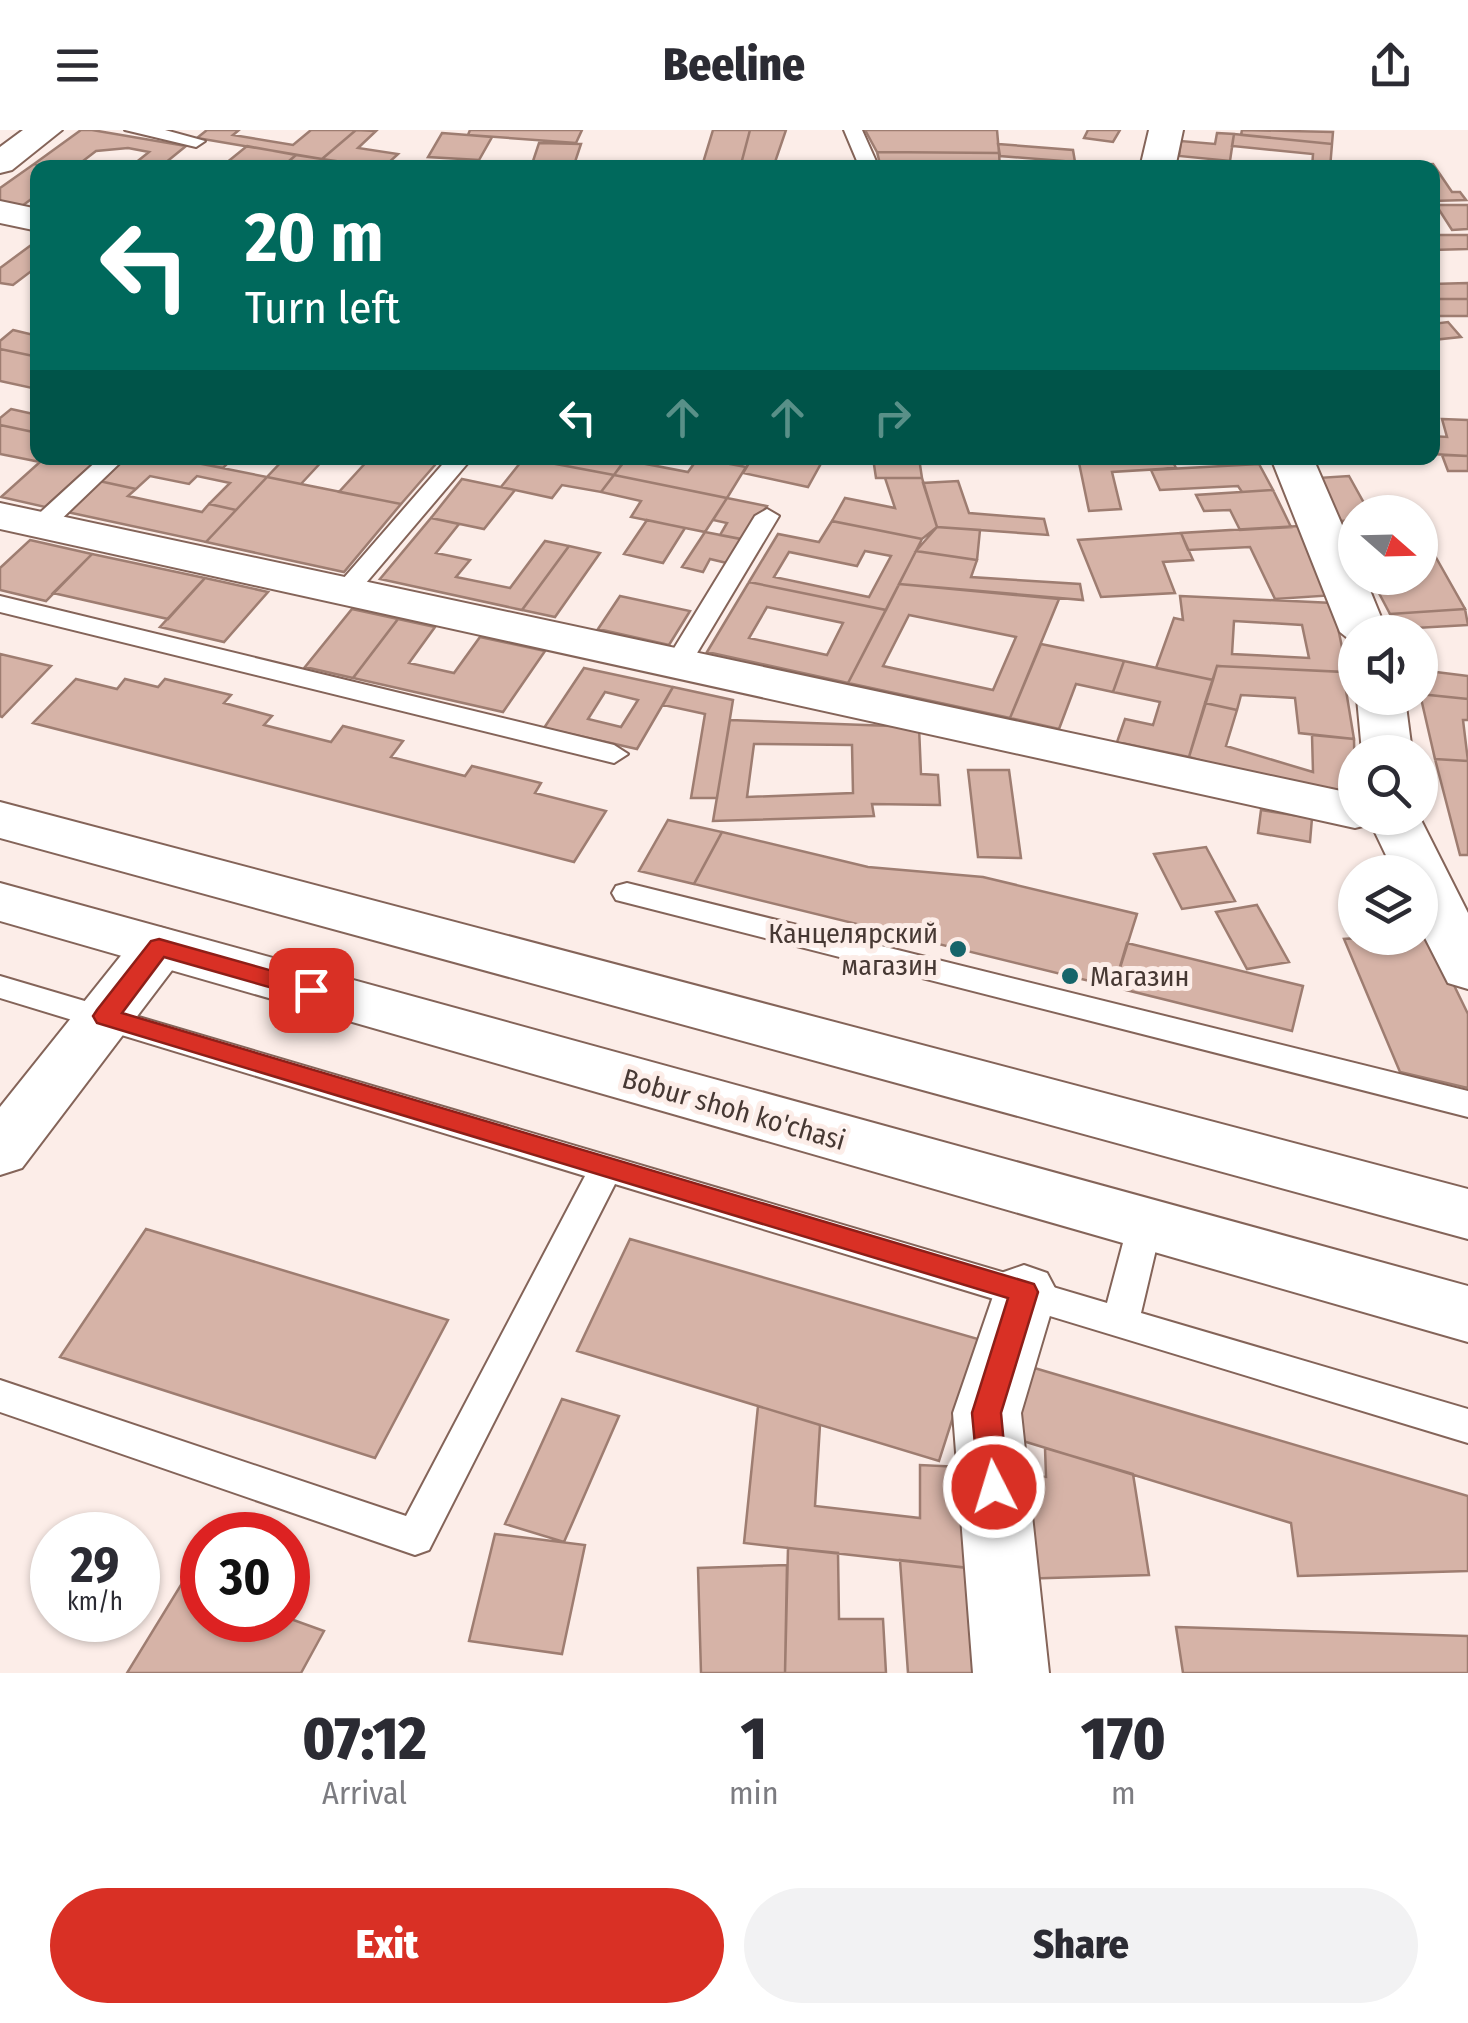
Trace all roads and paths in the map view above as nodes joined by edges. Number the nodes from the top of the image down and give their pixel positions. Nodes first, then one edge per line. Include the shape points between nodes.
1 (46, 130) edge
2 (134, 130) edge
3 (853, 130) edge
4 (1166, 130) edge
5 (196, 141) dead end
6 (866, 160) edge
7 (1159, 160) edge
8 (0, 163) edge
9 (0, 212) edge
10 (30, 218) edge
11 (103, 465) edge
12 (454, 465) edge
13 (1295, 465) edge
14 (768, 516) dead end
15 (20, 521) edge
16 (346, 592) junction
17 (0, 604) edge
18 (1357, 615) edge
19 (678, 663) junction
20 (614, 754) dead end
21 (1338, 806) edge
22 (0, 820) edge
23 (1393, 835) edge
24 (627, 893) dead end
25 (0, 902) edge
26 (159, 947) junction
27 (1468, 969) edge
28 (0, 987) edge
29 (106, 1016) junction
30 (1468, 1104) edge
31 (0, 1151) edge
32 (607, 1166) junction
33 (1468, 1214) edge
34 (1146, 1224) junction
35 (1024, 1292) junction
36 (1468, 1314) edge
37 (1121, 1321) junction
38 (0, 1396) edge
39 (1468, 1426) edge
40 (1011, 1673) edge

1 - 8 street
2 - 5 lane
3 - 6 lane
4 - 7 street
9 - 10 street
11 - 15 lane
12 - 16 lane
13 - 18 street
14 - 19 lane
15 - 16 street
16 - 19 street
17 - 20 lane
19 - 21 street
22 - 33 street
23 - 27 street
24 - 30 lane
25 - 26 street, Bobur shoh ko'chasi
26 - 29 street
26 - 34 street, Bobur shoh ko'chasi
28 - 29 lane
29 - 31 street
29 - 32 lane
32 - 35 lane
32 - 38 lane via 415,1537
34 - 36 street, Bobur shoh ko'chasi
34 - 37 lane
35 - 37 lane
35 - 40 street via 986,1413
37 - 39 lane

